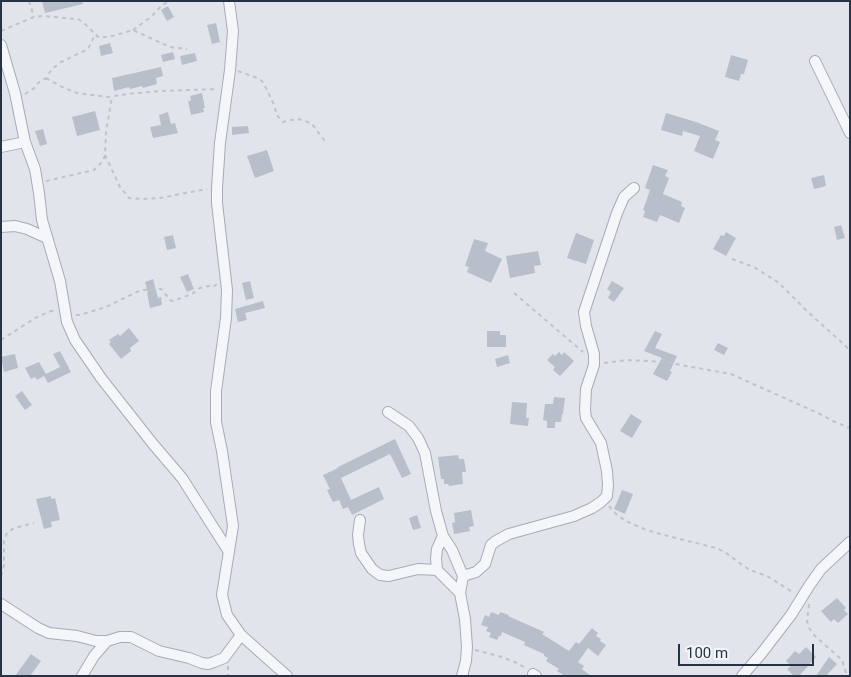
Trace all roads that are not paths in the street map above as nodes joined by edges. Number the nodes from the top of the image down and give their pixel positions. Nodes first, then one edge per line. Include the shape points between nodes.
1 (229, 1) edge
2 (1, 45) edge
3 (815, 61) dead end
4 (850, 133) edge
5 (26, 142) junction
6 (1, 148) edge
7 (634, 188) dead end
8 (1, 227) edge
9 (47, 238) junction
10 (388, 412) dead end
11 (360, 520) dead end
12 (443, 536) junction
13 (850, 542) edge
14 (229, 552) junction
15 (437, 570) junction
16 (463, 576) junction
17 (460, 592) junction
18 (1, 604) edge
19 (241, 636) junction
20 (107, 641) junction
21 (82, 676) edge
22 (287, 676) edge
23 (462, 676) edge
24 (742, 676) edge

1 - 14 street via 233,31 217,188 227,290 216,391 216,422 233,526
2 - 5 street
3 - 4 street
5 - 6 street
5 - 9 street via 35,169
7 - 16 street via 624,198 617,213 584,312 594,354 585,410 586,418 601,443 607,471 607,496 574,516 496,541 491,545 485,564 476,572
8 - 9 street via 21,227
9 - 14 street via 60,281 67,322 75,340 118,400 182,478
10 - 12 street via 409,426 425,453
11 - 15 street via 361,553 380,575 418,569
12 - 15 street via 437,549
12 - 16 street
13 - 24 street via 808,586 791,615
14 - 19 street via 222,595 227,615
15 - 17 street
16 - 17 street
17 - 23 street via 467,647
18 - 20 street via 49,633
19 - 20 street via 224,658 208,664 159,651 131,638
19 - 22 street
20 - 21 street

